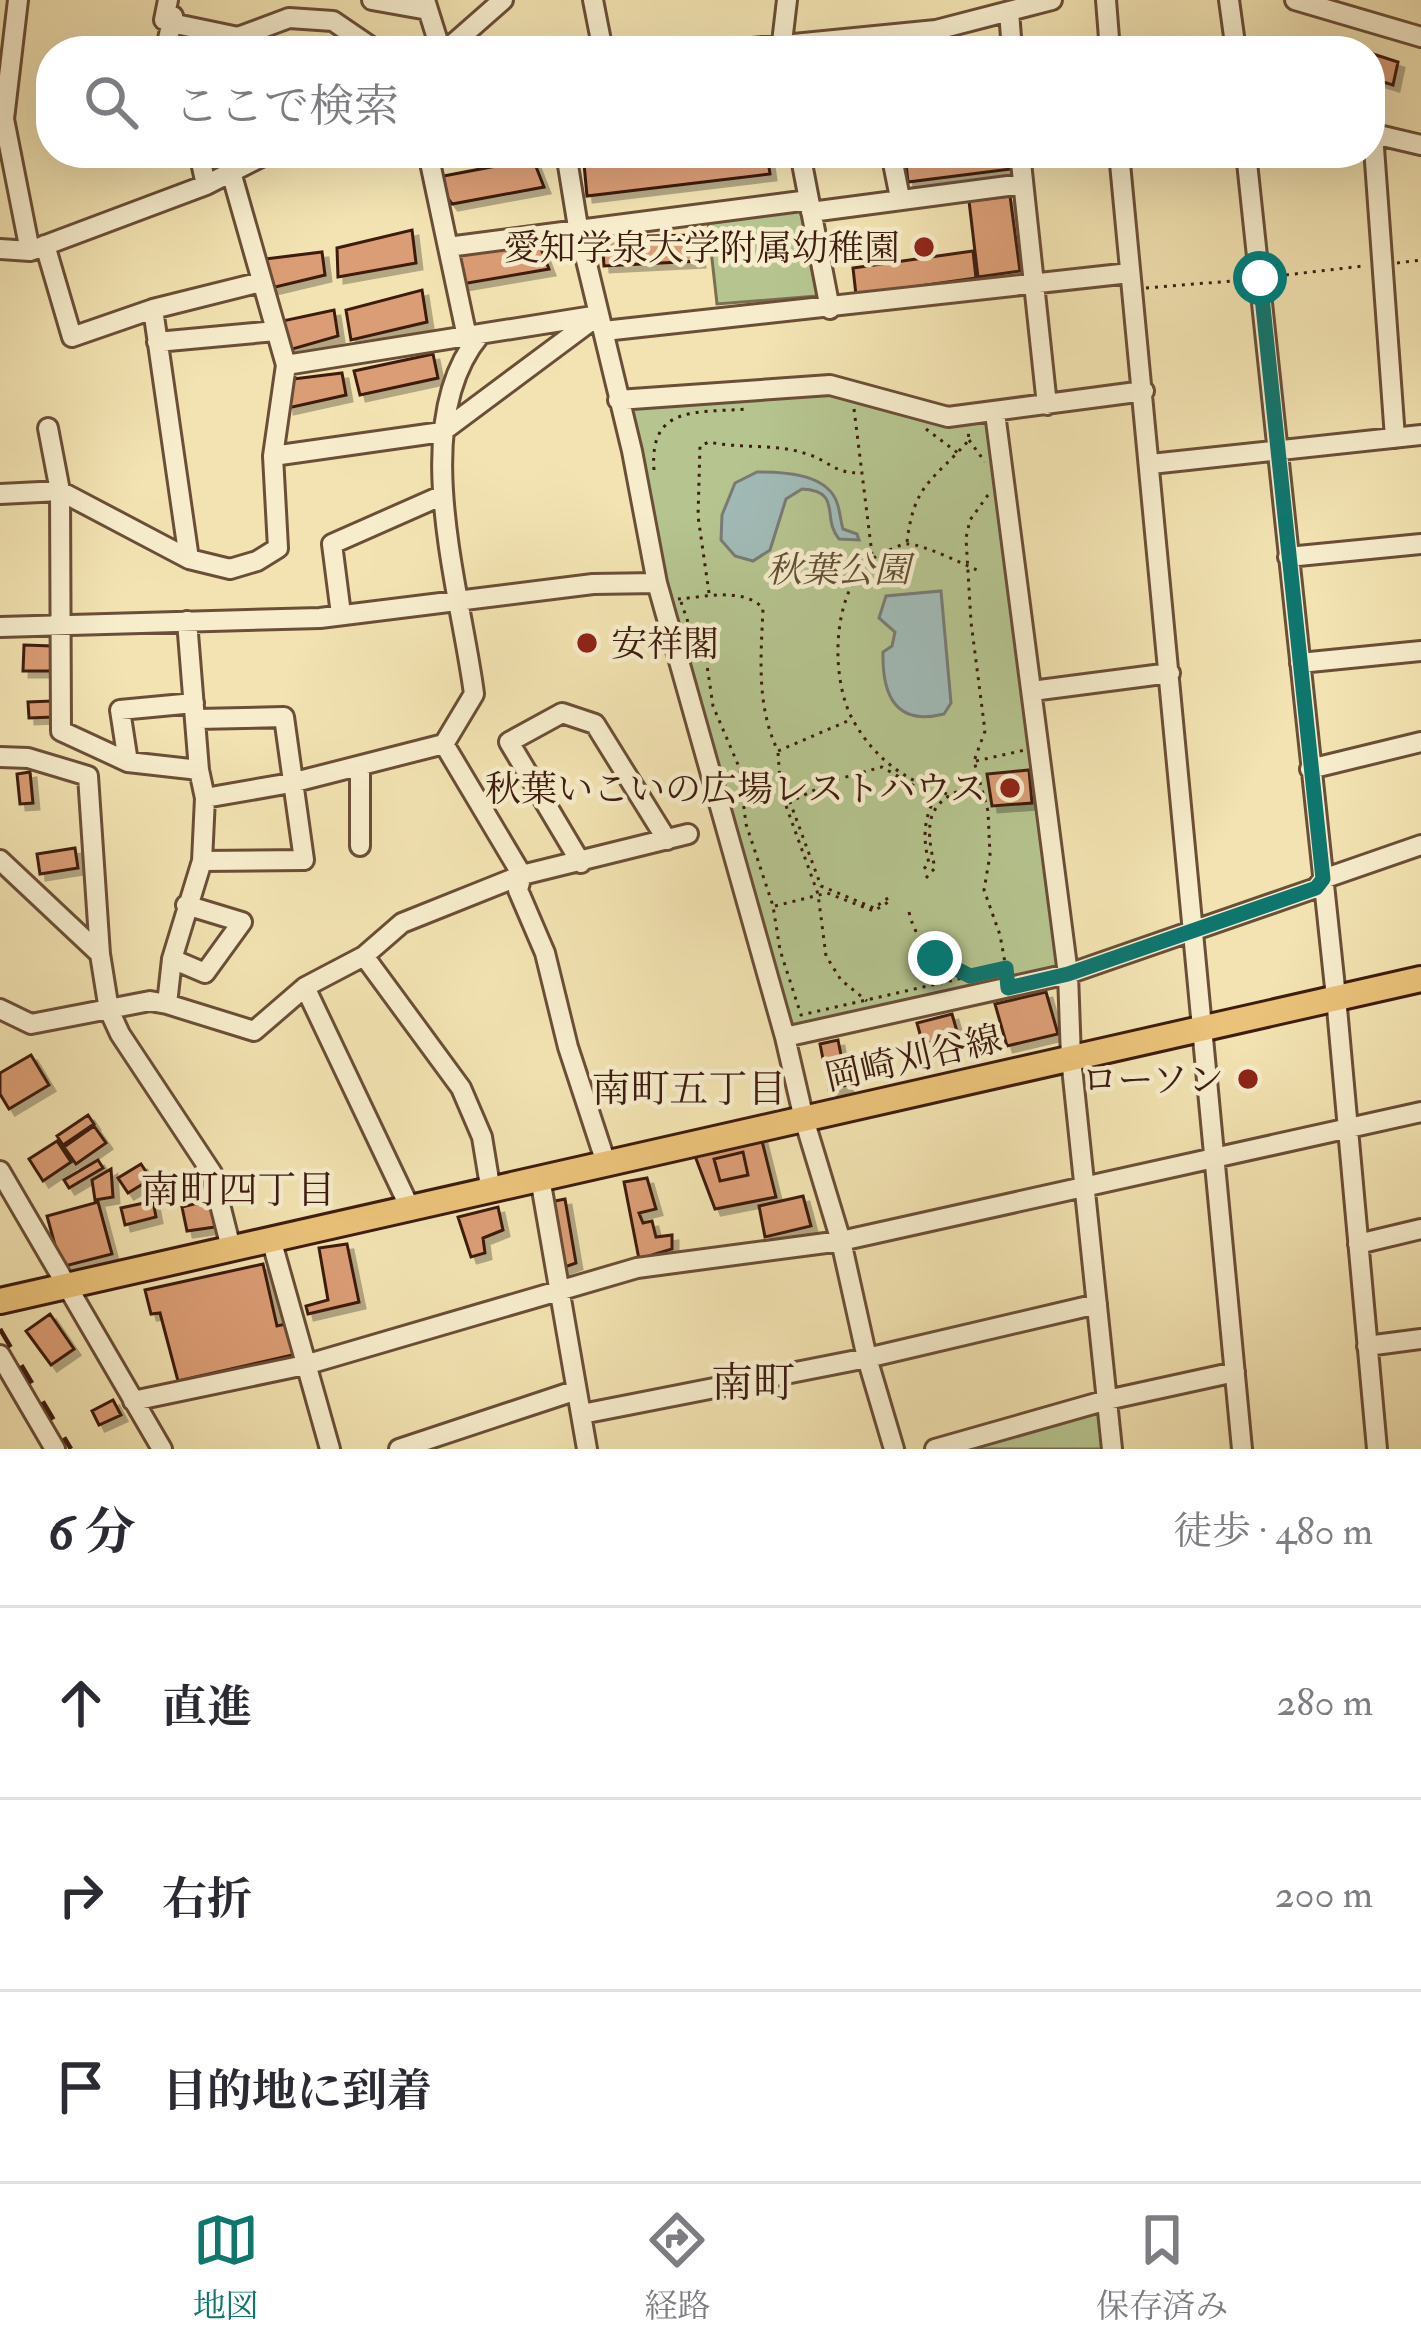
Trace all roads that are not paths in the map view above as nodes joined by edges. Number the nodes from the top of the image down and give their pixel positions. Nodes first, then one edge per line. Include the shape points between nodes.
1 (18, 0) edge
2 (168, 0) edge
3 (178, 0) edge
4 (372, 0) edge
5 (503, 0) edge
6 (593, 0) edge
7 (787, 0) edge
8 (1052, 0) edge
9 (1106, 0) edge
10 (1229, 0) edge
11 (1295, 0) edge
12 (427, 5) edge
13 (1009, 11) junction
14 (171, 23) junction
15 (171, 36) edge
16 (233, 36) edge
17 (241, 36) edge
18 (355, 36) edge
19 (438, 36) edge
20 (461, 36) edge
21 (600, 36) edge
22 (782, 36) edge
23 (908, 36) edge
24 (1011, 36) edge
25 (1109, 36) edge
26 (1233, 36) edge
27 (1421, 37) edge
28 (1385, 136) edge
29 (1421, 145) edge
30 (202, 168) edge
31 (239, 168) edge
32 (431, 168) edge
33 (568, 168) edge
34 (803, 168) edge
35 (894, 168) edge
36 (1021, 168) edge
37 (1121, 168) edge
38 (1248, 168) edge
39 (1374, 168) edge
40 (231, 172) junction
41 (206, 184) junction
42 (1022, 184) junction
43 (900, 198) junction
44 (810, 206) junction
45 (578, 227) junction
46 (448, 247) junction
47 (38, 248) junction
48 (0, 249) edge
49 (1130, 273) junction
50 (261, 282) junction
51 (1034, 285) junction
52 (153, 309) junction
53 (830, 309) junction
54 (601, 323) junction
55 (276, 332) junction
56 (473, 336) junction
57 (157, 341) junction
58 (286, 365) junction
59 (1144, 391) junction
60 (618, 400) junction
61 (1047, 405) junction
62 (995, 413) junction
63 (48, 428) dead end
64 (442, 432) junction
65 (1421, 436) edge
66 (1395, 438) junction
67 (1278, 450) junction
68 (273, 456) junction
69 (1151, 464) junction
70 (60, 491) junction
71 (0, 494) edge
72 (443, 495) junction
73 (1421, 544) edge
74 (1288, 557) junction
75 (189, 559) junction
76 (666, 594) junction
77 (461, 601) junction
78 (340, 614) junction
79 (187, 621) junction
80 (58, 626) junction
81 (0, 627) edge
82 (1421, 651) edge
83 (1300, 663) junction
84 (1170, 673) junction
85 (1031, 691) junction
86 (195, 711) junction
87 (1421, 742) edge
88 (444, 744) junction
89 (0, 757) edge
90 (128, 762) junction
91 (360, 766) junction
92 (1310, 769) junction
93 (199, 770) junction
94 (291, 783) junction
95 (205, 798) junction
96 (688, 834) dead end
97 (667, 839) junction
98 (1421, 845) edge
99 (360, 846) dead end
100 (0, 860) edge
101 (202, 861) junction
102 (581, 863) junction
103 (522, 875) junction
104 (1323, 879) junction
105 (186, 904) junction
106 (1193, 930) junction
107 (100, 954) junction
108 (364, 956) junction
109 (172, 959) junction
110 (1068, 974) junction
111 (1421, 979) edge
112 (305, 987) junction
113 (1336, 997) junction
114 (166, 1004) junction
115 (0, 1009) edge
116 (109, 1010) junction
117 (1202, 1028) junction
118 (785, 1037) junction
119 (1071, 1058) junction
120 (1421, 1112) edge
121 (804, 1119) junction
122 (1347, 1128) junction
123 (1214, 1159) junction
124 (606, 1163) junction
125 (0, 1171) edge
126 (540, 1178) junction
127 (1084, 1186) junction
128 (491, 1192) junction
129 (410, 1208) junction
130 (1421, 1229) edge
131 (271, 1239) junction
132 (841, 1241) junction
133 (1358, 1244) junction
134 (231, 1248) junction
135 (68, 1288) junction
136 (558, 1291) junction
137 (0, 1300) edge
138 (1096, 1304) junction
139 (1421, 1339) edge
140 (1367, 1346) junction
141 (0, 1355) edge
142 (867, 1358) junction
143 (305, 1365) junction
144 (1235, 1372) junction
145 (574, 1391) junction
146 (1107, 1400) junction
147 (133, 1401) junction
148 (582, 1414) junction
149 (55, 1449) edge
150 (162, 1449) edge
151 (330, 1449) edge
152 (398, 1449) edge
153 (587, 1449) edge
154 (894, 1449) edge
155 (935, 1449) edge
156 (1112, 1449) edge
157 (1242, 1449) edge
158 (1377, 1449) edge

1 - 47 street via 4,119
2 - 14 street via 164,20
3 - 14 street
4 - 12 street
5 - 20 street
6 - 21 street
7 - 22 street
8 - 13 street
9 - 25 street
10 - 26 street
11 - 27 street
12 - 19 street
13 - 23 street
13 - 24 street
14 - 15 street
14 - 16 street
17 - 18 street via 289,18 333,21
28 - 29 street
30 - 41 street
31 - 40 street
32 - 46 street
33 - 45 street
34 - 44 street
35 - 43 street
36 - 42 street
37 - 49 street
38 - 67 street
39 - 66 street
40 - 41 street
40 - 50 street
41 - 47 street
42 - 43 street
42 - 51 street
43 - 44 street
44 - 45 street
44 - 53 street
45 - 46 street
45 - 54 street
46 - 56 street
47 - 48 street
47 - 52 street via 72,337
49 - 51 street
49 - 59 street
50 - 52 street
50 - 55 street
51 - 53 street
51 - 61 street
52 - 57 street
53 - 54 street
54 - 56 street
54 - 60 street
54 - 64 street
55 - 57 street
55 - 58 street
56 - 58 street
56 - 64 street
57 - 75 street
58 - 68 street
59 - 61 street
59 - 69 street
60 - 62 street via 830,385 948,417
60 - 76 street
61 - 62 street
62 - 85 street
63 - 70 street
64 - 68 street
64 - 72 street
65 - 66 street
66 - 67 street
67 - 69 street
67 - 74 street
68 - 75 street via 278,548 230,568
69 - 84 street
70 - 71 street
70 - 75 street
70 - 80 street
72 - 77 street
72 - 78 street via 332,544
73 - 74 street
74 - 83 street
76 - 77 street via 593,584
76 - 118 street
77 - 78 street
77 - 88 street via 474,694
78 - 79 street
79 - 80 street
79 - 86 street
80 - 81 street
80 - 90 street via 61,731
82 - 83 street
83 - 92 street
84 - 85 street
84 - 106 street
85 - 110 street
86 - 90 street via 120,710
86 - 93 street
86 - 94 street via 284,716
87 - 92 street
88 - 91 street
88 - 103 street
89 - 107 street via 88,776
90 - 93 street
91 - 94 street
91 - 99 street
92 - 104 street
93 - 95 street
94 - 95 street
94 - 101 street via 304,860
95 - 101 street
96 - 97 street
97 - 102 street
97 - 102 street via 595,724 562,713 509,742
98 - 104 street
100 - 107 street
101 - 105 street
102 - 103 street
103 - 108 street via 402,923
103 - 124 street via 518,890 545,953
104 - 106 street
104 - 113 street
105 - 109 street
105 - 109 street via 242,922 206,973
106 - 110 street
106 - 117 street
107 - 116 street
108 - 112 street
108 - 128 street via 461,1088 482,1137
109 - 114 street
110 - 118 street
110 - 119 street
111 - 113 main road, 岡崎刈谷線
112 - 114 street via 254,1031
112 - 129 street
113 - 117 main road, 岡崎刈谷線
113 - 122 street
114 - 116 street
115 - 116 street via 31,1024
116 - 134 street via 212,1173
117 - 119 main road, 岡崎刈谷線
117 - 123 street
118 - 121 street
119 - 121 main road, 岡崎刈谷線
119 - 127 street
120 - 122 street
121 - 124 main road, 岡崎刈谷線
121 - 132 street
122 - 123 street
122 - 133 street
123 - 127 street
123 - 144 street
124 - 126 main road, 岡崎刈谷線
125 - 135 street
126 - 128 main road, 岡崎刈谷線
126 - 136 street
127 - 132 street
127 - 138 street
128 - 129 main road, 岡崎刈谷線
129 - 131 main road, 岡崎刈谷線
130 - 133 street
131 - 134 main road, 岡崎刈谷線
131 - 143 street
132 - 136 street via 637,1268
132 - 142 street
133 - 140 street
134 - 135 main road, 岡崎刈谷線
135 - 137 main road, 岡崎刈谷線
135 - 147 street
136 - 143 street
136 - 145 street
138 - 142 street
138 - 146 street
139 - 140 street
140 - 158 street
141 - 149 street
142 - 148 street
142 - 154 street
143 - 147 street
143 - 151 street
144 - 146 street
144 - 157 street
145 - 148 street
145 - 152 street
146 - 155 street
146 - 156 street
147 - 150 street
148 - 153 street

